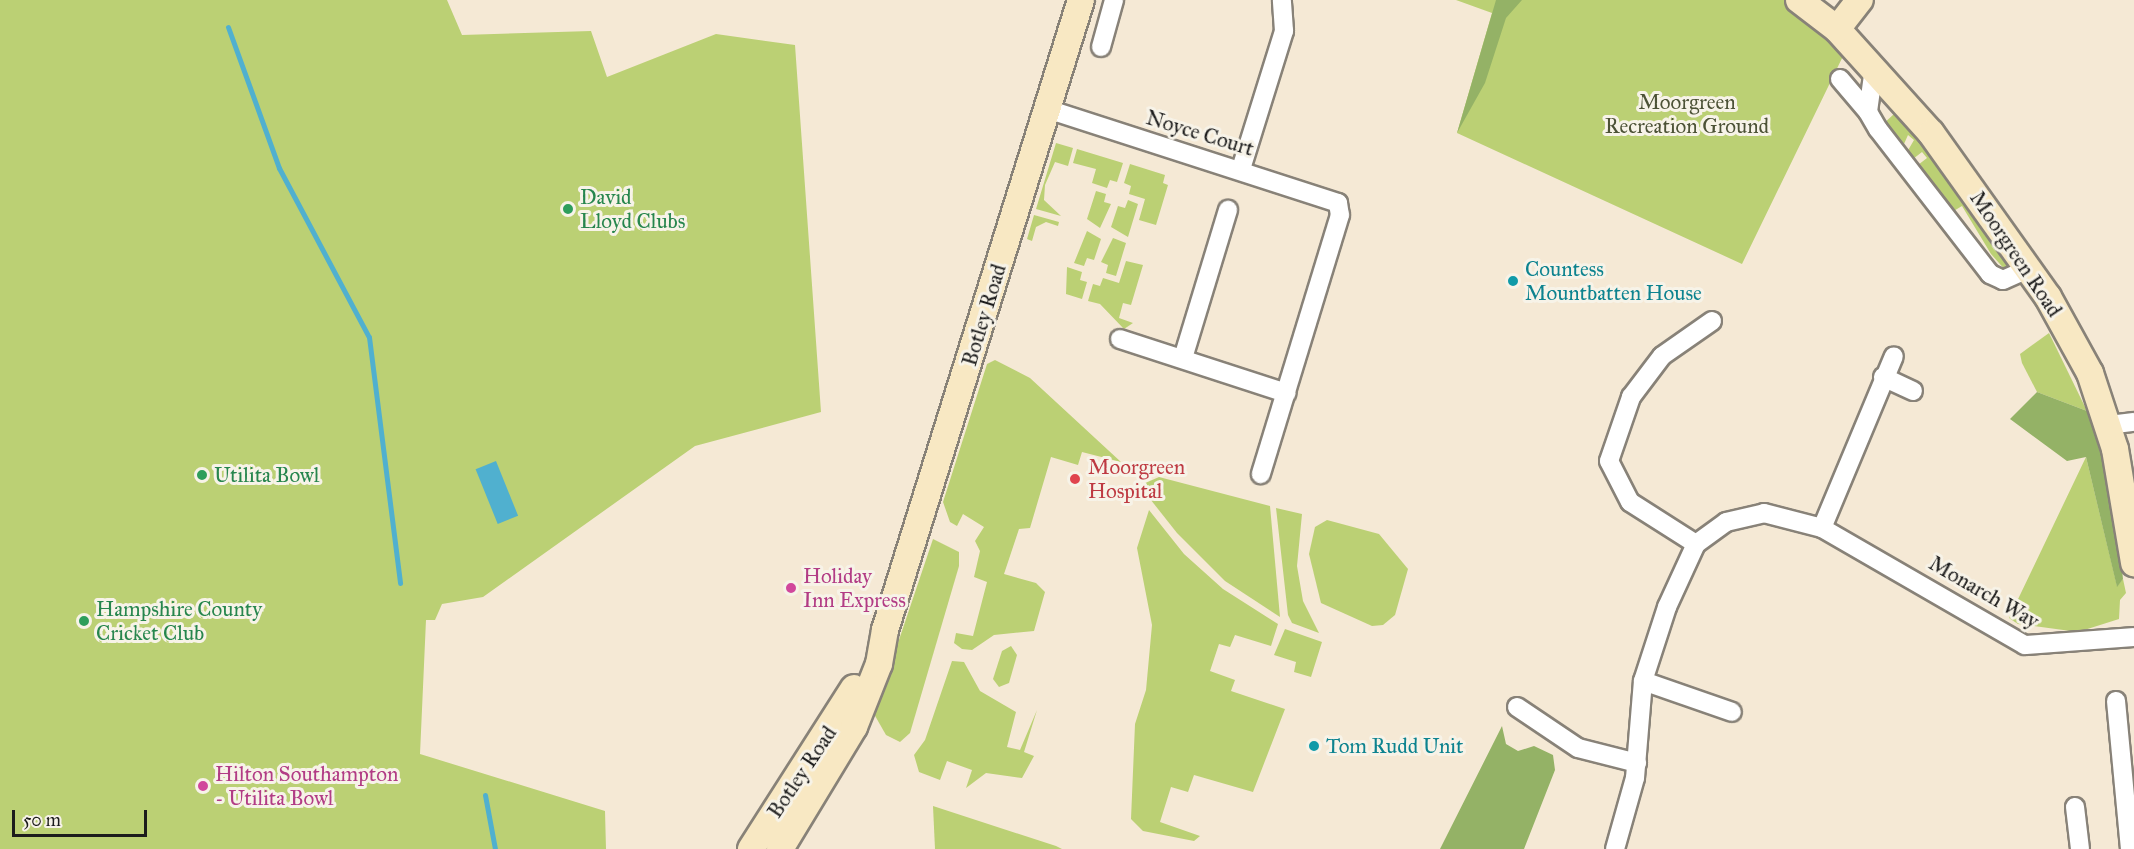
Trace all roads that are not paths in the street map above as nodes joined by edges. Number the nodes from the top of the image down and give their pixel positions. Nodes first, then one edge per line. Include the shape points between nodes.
1 (1081, 0) edge
2 (1114, 0) edge
3 (1282, 0) edge
4 (1799, 0) edge
5 (1860, 0) edge
6 (1837, 29) junction
7 (1101, 47) dead end
8 (1874, 68) junction
9 (1840, 79) dead end
10 (1047, 109) junction
11 (1868, 112) junction
12 (1241, 169) junction
13 (1228, 210) dead end
14 (2028, 269) junction
15 (1712, 321) dead end
16 (1120, 339) dead end
17 (1893, 356) dead end
18 (1183, 358) junction
19 (1883, 377) junction
20 (1913, 391) dead end
21 (1286, 393) junction
22 (2134, 422) edge
23 (2108, 425) junction
24 (1261, 474) dead end
25 (1822, 528) junction
26 (1696, 544) junction
27 (2134, 563) edge
28 (885, 630) junction
29 (2134, 637) edge
30 (1643, 681) junction
31 (2116, 701) dead end
32 (1517, 706) dead end
33 (1732, 712) dead end
34 (1637, 764) junction
35 (2075, 807) dead end
36 (751, 849) edge
37 (780, 849) edge
38 (1615, 849) edge
39 (2080, 849) edge
40 (2130, 849) edge

1 - 10 main road, Botley Road
2 - 7 street
3 - 12 street via 1284,31
4 - 6 main road, Moorgreen Road
5 - 6 main road
6 - 8 main road, Moorgreen Road
8 - 11 street
8 - 14 main road, Moorgreen Road via 1930,133
9 - 11 street
10 - 12 street, Noyce Court
10 - 28 main road, Botley Road
11 - 14 street via 1990,274 2003,280
12 - 21 street, Noyce Court via 1338,203 1340,215
13 - 18 street
14 - 23 main road, Moorgreen Road via 2090,373
15 - 26 street via 1662,356 1631,397 1609,461 1630,502
16 - 18 street
17 - 19 street
18 - 21 street
19 - 20 street
19 - 25 street
21 - 24 street
22 - 23 street
23 - 27 main road, Moorgreen Road
25 - 26 street, Monarch Way via 1780,515 1753,514 1726,522
25 - 29 street, Monarch Way via 2025,645
26 - 30 street, Monarch Way via 1682,566
28 - 36 main road, Botley Road via 838,718
28 - 37 main road, Botley Road via 879,664 854,727
30 - 33 street
30 - 34 street, Monarch Way
31 - 40 street
32 - 34 street via 1578,748
34 - 38 street, Monarch Way
35 - 39 street

